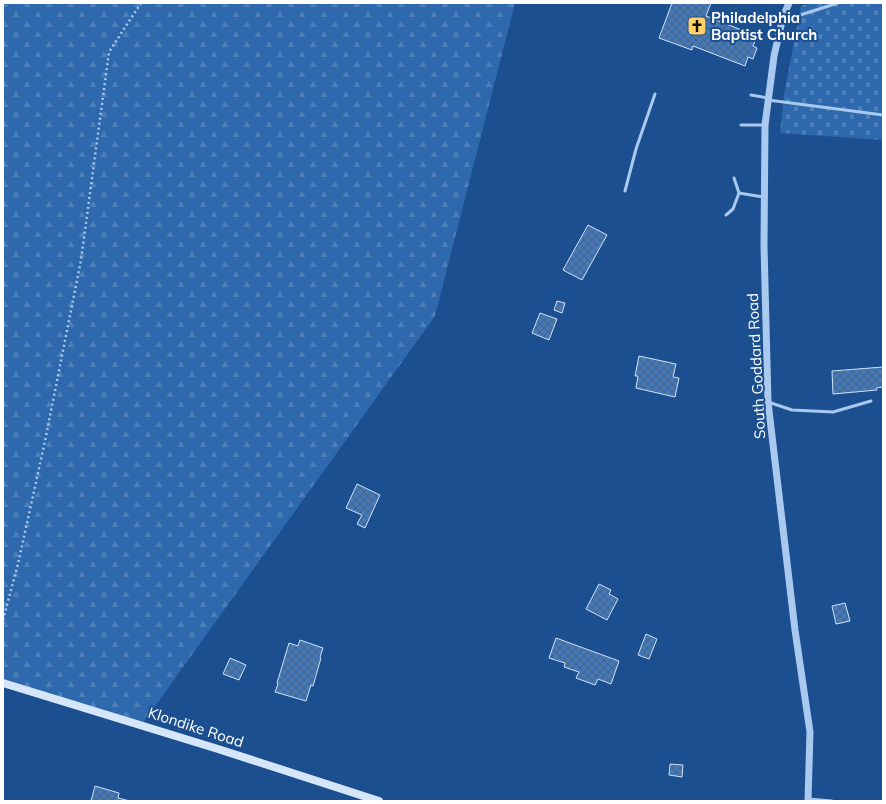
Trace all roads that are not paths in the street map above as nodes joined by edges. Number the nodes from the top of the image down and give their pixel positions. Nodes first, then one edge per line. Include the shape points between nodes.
1 (789, 3) edge
2 (838, 3) edge
3 (783, 17) junction
4 (655, 94) dead end
5 (751, 95) dead end
6 (768, 99) junction
7 (883, 115) edge
8 (741, 125) dead end
9 (765, 125) junction
10 (734, 178) dead end
11 (625, 191) dead end
12 (739, 193) junction
13 (765, 197) junction
14 (726, 215) dead end
15 (871, 401) dead end
16 (768, 402) junction
17 (3, 683) edge
18 (808, 800) edge
19 (379, 801) edge
20 (832, 801) edge

1 - 3 street, South Goddard Road
2 - 3 lane via 796,16
3 - 6 street, South Goddard Road
4 - 11 lane
5 - 6 lane
6 - 7 lane
6 - 9 street, South Goddard Road
8 - 9 lane
9 - 13 street, South Goddard Road
10 - 12 lane
12 - 13 lane
12 - 14 lane via 733,209
13 - 16 street, South Goddard Road
15 - 16 lane via 833,412 792,410
16 - 18 street, South Goddard Road via 795,630 810,732
17 - 19 main road, Klondike Road
18 - 20 lane

